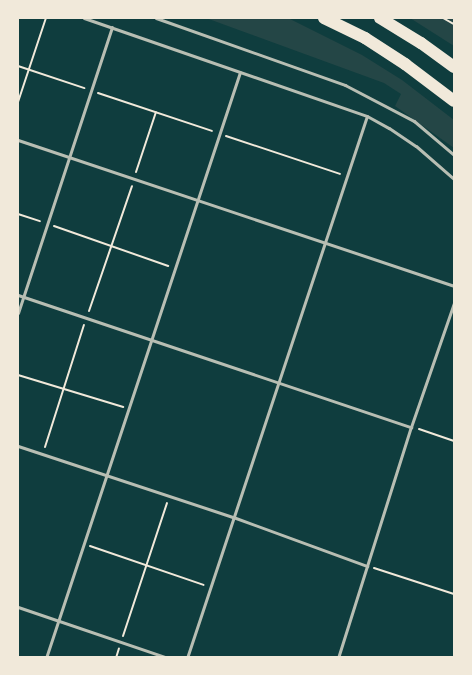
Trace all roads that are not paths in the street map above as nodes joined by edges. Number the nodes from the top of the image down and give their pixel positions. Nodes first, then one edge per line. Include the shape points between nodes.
1 (84, 18) edge
2 (156, 18) edge
3 (324, 18) edge
4 (380, 18) edge
5 (112, 27) junction
6 (452, 64) edge
7 (240, 72) junction
8 (454, 101) edge
9 (367, 116) junction
10 (18, 140) edge
11 (454, 156) edge
12 (70, 158) junction
13 (454, 179) edge
14 (197, 200) junction
15 (325, 243) junction
16 (454, 286) edge
17 (18, 295) edge
18 (23, 296) junction
19 (454, 303) edge
20 (18, 313) edge
21 (151, 339) junction
22 (277, 382) junction
23 (410, 427) junction
24 (18, 446) edge
25 (106, 475) junction
26 (233, 518) junction
27 (368, 566) junction
28 (18, 607) edge
29 (58, 621) junction
30 (46, 658) edge
31 (168, 658) edge
32 (187, 658) edge
33 (338, 658) edge

1 - 5 lane
2 - 11 lane via 345,84 414,121
3 - 8 highway via 365,38
4 - 6 highway
5 - 7 lane
5 - 12 lane
7 - 9 lane
7 - 14 lane
9 - 13 lane via 416,146
9 - 15 lane
10 - 12 lane
12 - 14 lane
12 - 18 lane
14 - 15 lane
14 - 21 lane
15 - 16 lane
15 - 22 lane
17 - 18 lane
18 - 20 lane
18 - 21 lane
19 - 23 lane
21 - 22 lane
21 - 25 lane
22 - 23 lane
22 - 26 lane
23 - 27 lane
24 - 25 lane
25 - 26 lane
25 - 29 lane
26 - 27 lane
26 - 32 lane
27 - 33 lane
28 - 29 lane
29 - 30 lane
29 - 31 lane

